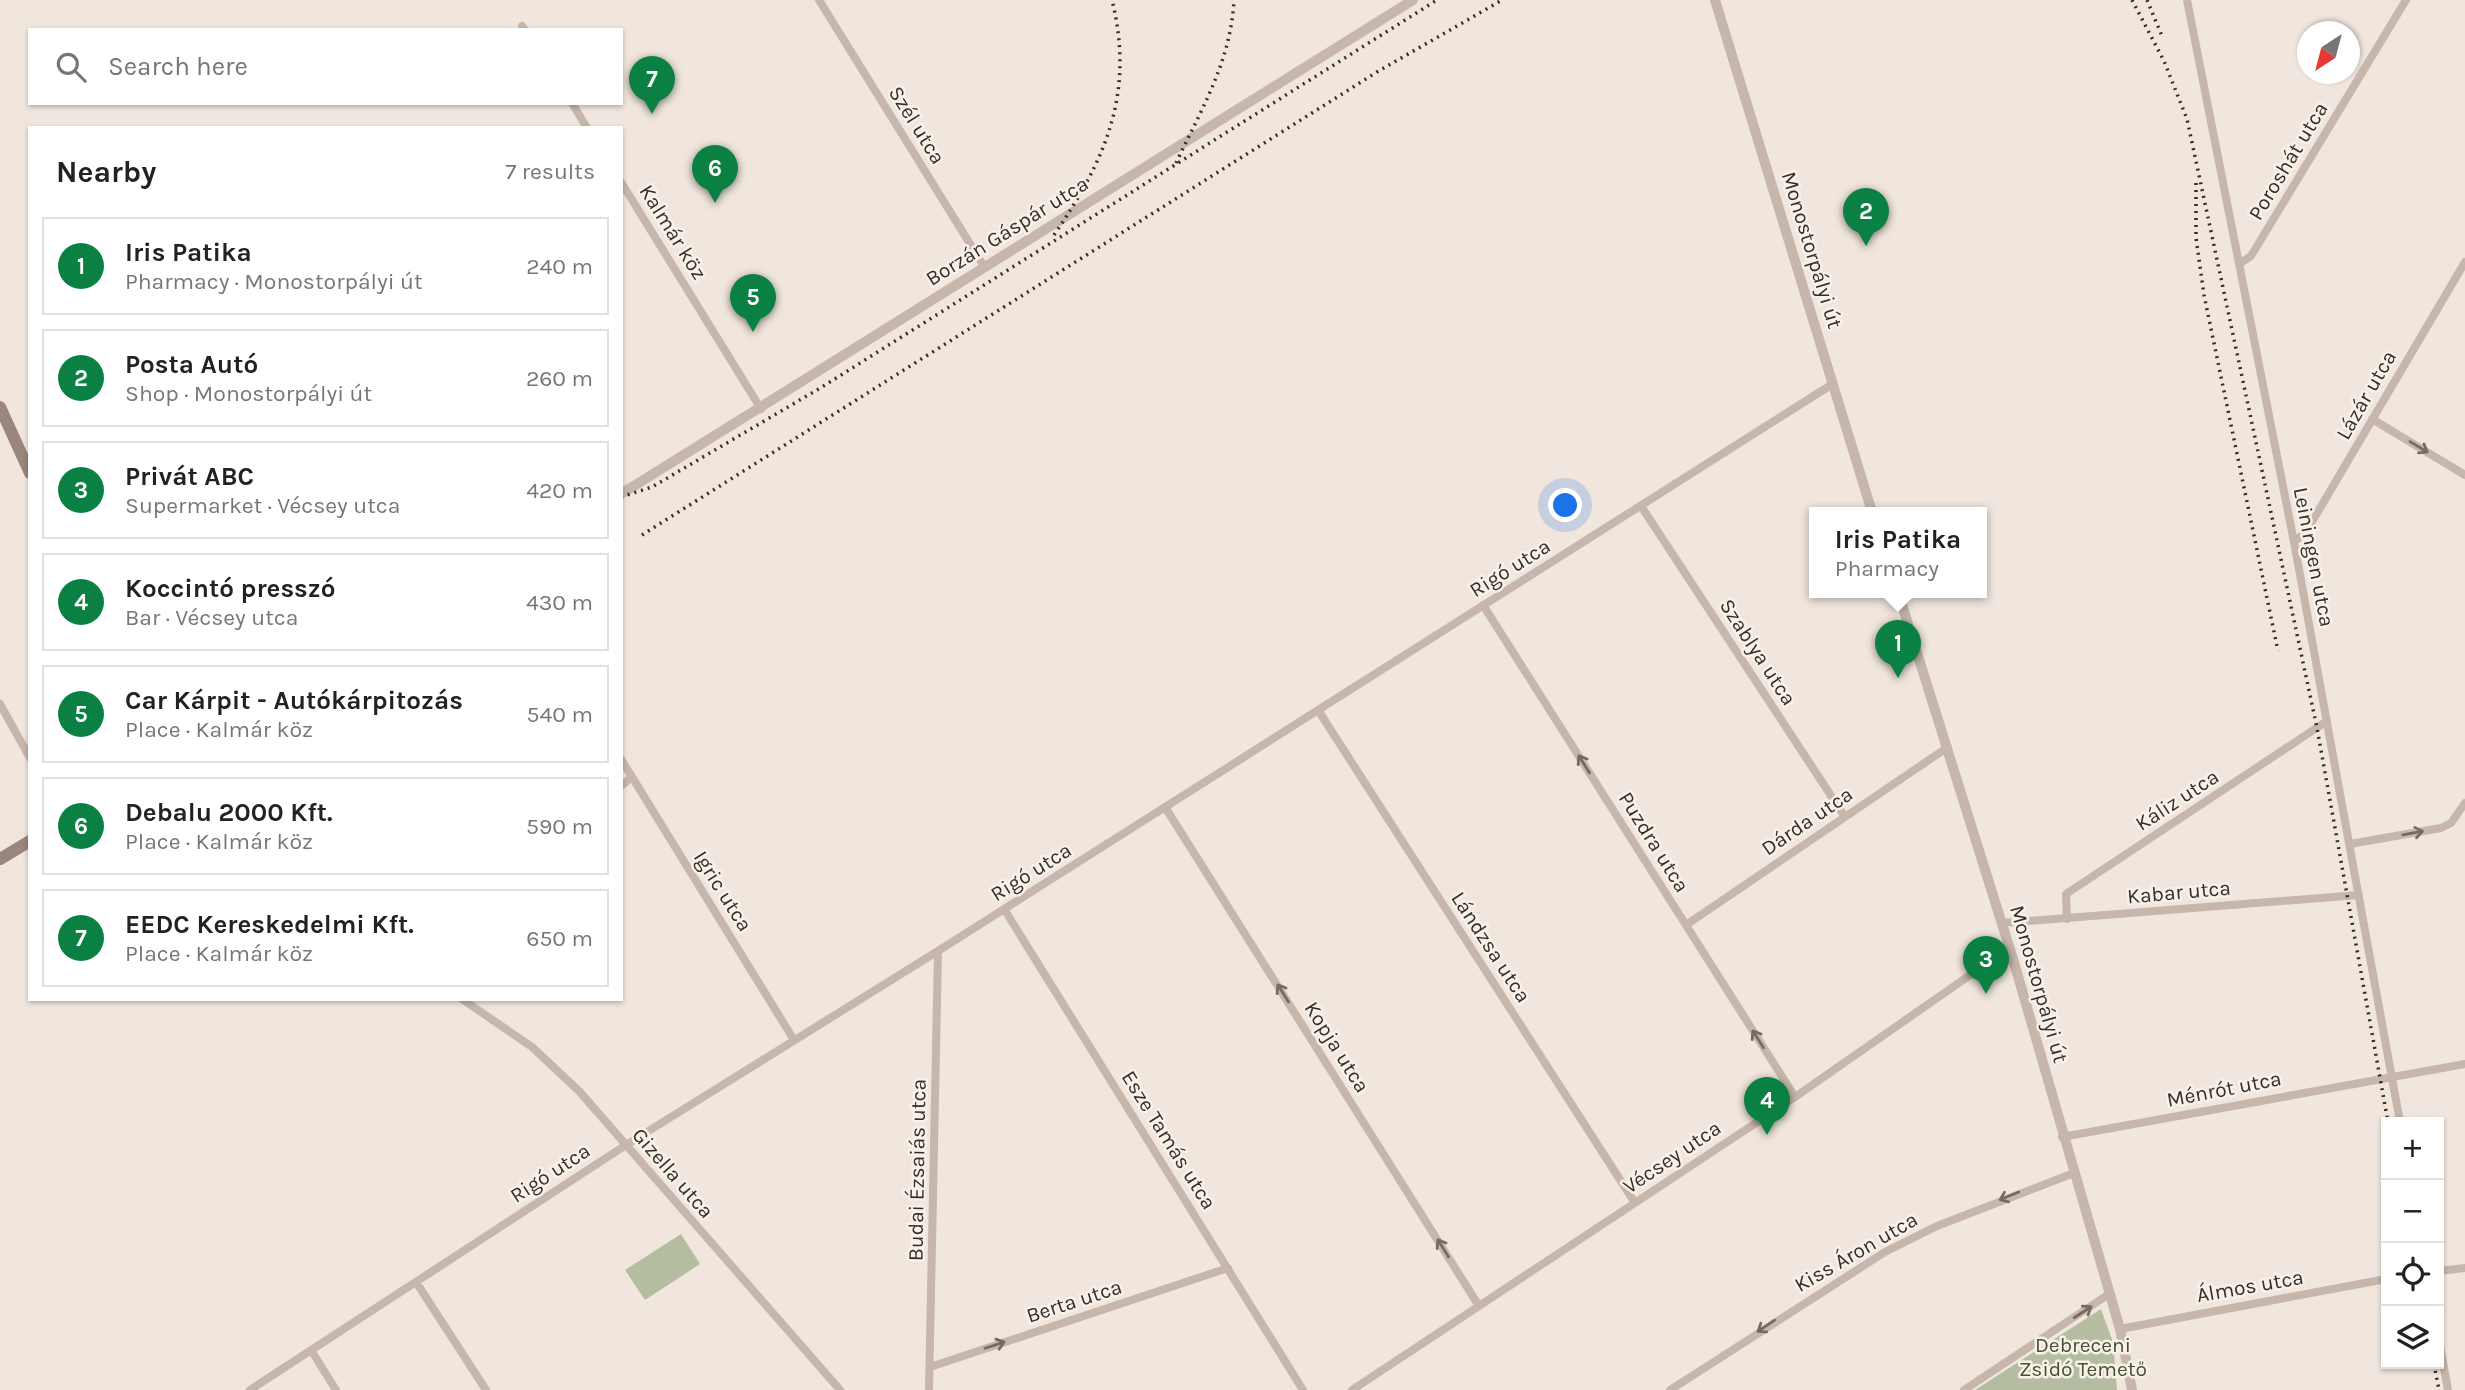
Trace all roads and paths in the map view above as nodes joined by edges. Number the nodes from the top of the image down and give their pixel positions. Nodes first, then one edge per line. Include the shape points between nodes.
1 (820, 0) edge
2 (1413, 0) edge
3 (1715, 0) edge
4 (2187, 0) edge
5 (2406, 0) edge
6 (573, 105) edge
7 (586, 126) edge
8 (623, 185) edge
9 (2239, 264) junction
10 (2464, 267) edge
11 (985, 268) junction
12 (1831, 385) junction
13 (0, 407) edge
14 (761, 409) junction
15 (2372, 419) junction
16 (28, 469) edge
17 (2465, 475) edge
18 (623, 493) edge
19 (1641, 506) junction
20 (1870, 507) edge
21 (2294, 542) junction
22 (1900, 598) edge
23 (1483, 605) junction
24 (0, 705) edge
25 (1318, 710) junction
26 (2327, 722) junction
27 (1948, 747) junction
28 (28, 754) edge
29 (623, 762) edge
30 (632, 777) junction
31 (623, 784) edge
32 (2465, 803) edge
33 (1165, 807) junction
34 (1845, 817) junction
35 (28, 842) edge
36 (2350, 844) junction
37 (0, 859) edge
38 (2359, 895) junction
39 (1004, 909) junction
40 (2067, 919) junction
41 (2002, 923) junction
42 (1686, 925) junction
43 (938, 951) junction
44 (2013, 959) junction
45 (465, 1001) edge
46 (794, 1040) junction
47 (2465, 1064) edge
48 (2392, 1075) junction
49 (1795, 1097) junction
50 (2399, 1117) edge
51 (2062, 1137) junction
52 (626, 1145) junction
53 (2074, 1173) junction
54 (1635, 1203) junction
55 (1228, 1268) junction
56 (2465, 1268) edge
57 (2444, 1270) edge
58 (2381, 1280) edge
59 (416, 1282) junction
60 (2109, 1294) junction
61 (1479, 1306) junction
62 (2120, 1329) junction
63 (311, 1350) junction
64 (930, 1367) junction
65 (2444, 1368) edge
66 (250, 1390) edge
67 (337, 1390) edge
68 (486, 1390) edge
69 (840, 1390) edge
70 (929, 1390) edge
71 (1303, 1390) edge
72 (1353, 1390) edge
73 (1670, 1390) edge
74 (1964, 1390) edge
75 (2132, 1390) edge
76 (2448, 1390) edge

1 - 11 street, Szél utca
2 - 11 street, Borzán Gáspár utca
3 - 12 street, Monostorpályi út
4 - 9 street, Leiningen utca
5 - 9 street, Poroshát utca via 2251,256
6 - 7 street
8 - 14 street, Kalmár köz
9 - 21 street, Leiningen utca
10 - 15 street, Lázár utca
11 - 14 street, Borzán Gáspár utca
12 - 19 street, Rigó utca
12 - 20 street, Monostorpályi út
13 - 16 main road
14 - 18 street, Borzán Gáspár utca
15 -> 17 street
15 - 21 street, Lázár utca via 2306,532
19 - 23 street, Rigó utca
19 - 34 street, Szablya utca
21 - 26 street, Leiningen utca
22 - 27 street, Monostorpályi út
23 - 25 street, Rigó utca
42 -> 23 street, Puzdra utca
24 - 28 street
25 - 33 street, Rigó utca
25 - 54 street, Lándzsa utca
26 - 36 street, Leiningen utca
26 - 40 street, Káliz utca via 2066,894
27 - 34 street, Dárda utca
27 - 41 street, Monostorpályi út
29 - 30 street, Igric utca
30 - 31 street
30 - 46 street, Igric utca
36 -> 32 street via 2441,828
33 - 39 street, Rigó utca
61 -> 33 street, Kopja utca
34 - 42 street, Dárda utca
35 - 37 main road
36 - 38 street, Leiningen utca
38 - 40 street, Kabar utca
38 - 48 street, Leiningen utca
39 - 43 street, Rigó utca
39 - 55 street, Esze Tamás utca
40 - 41 street, Kabar utca
41 - 44 street, Monostorpályi út
49 -> 42 street, Puzdra utca
43 - 46 street, Rigó utca
43 - 64 street, Budai Ézsaiás utca
44 - 49 street, Vécsey utca via 1973,972
44 - 51 street, Monostorpályi út
45 - 52 street, Gizella utca via 532,1047
46 - 52 street, Rigó utca
47 - 48 street, Ménrót utca
48 - 50 street, Leiningen utca
48 - 51 street, Ménrót utca
49 - 54 street, Vécsey utca
51 - 53 street, Monostorpályi út
52 - 59 street, Rigó utca
52 - 69 street, Gizella utca
53 - 60 street, Monostorpályi út
53 -> 73 street, Kiss Áron utca via 1937,1226 1885,1252
54 - 61 street, Vécsey utca
64 -> 55 street, Berta utca
55 - 71 street, Esze Tamás utca
56 - 57 street
58 - 62 street, Álmos utca
59 - 63 street, Rigó utca
59 - 68 street
60 - 62 street, Monostorpályi út
74 -> 60 street
61 - 72 street, Vécsey utca
62 - 75 street, Monostorpályi út
63 - 66 street, Rigó utca
63 - 67 street
64 - 70 street, Budai Ézsaiás utca
65 - 76 street

